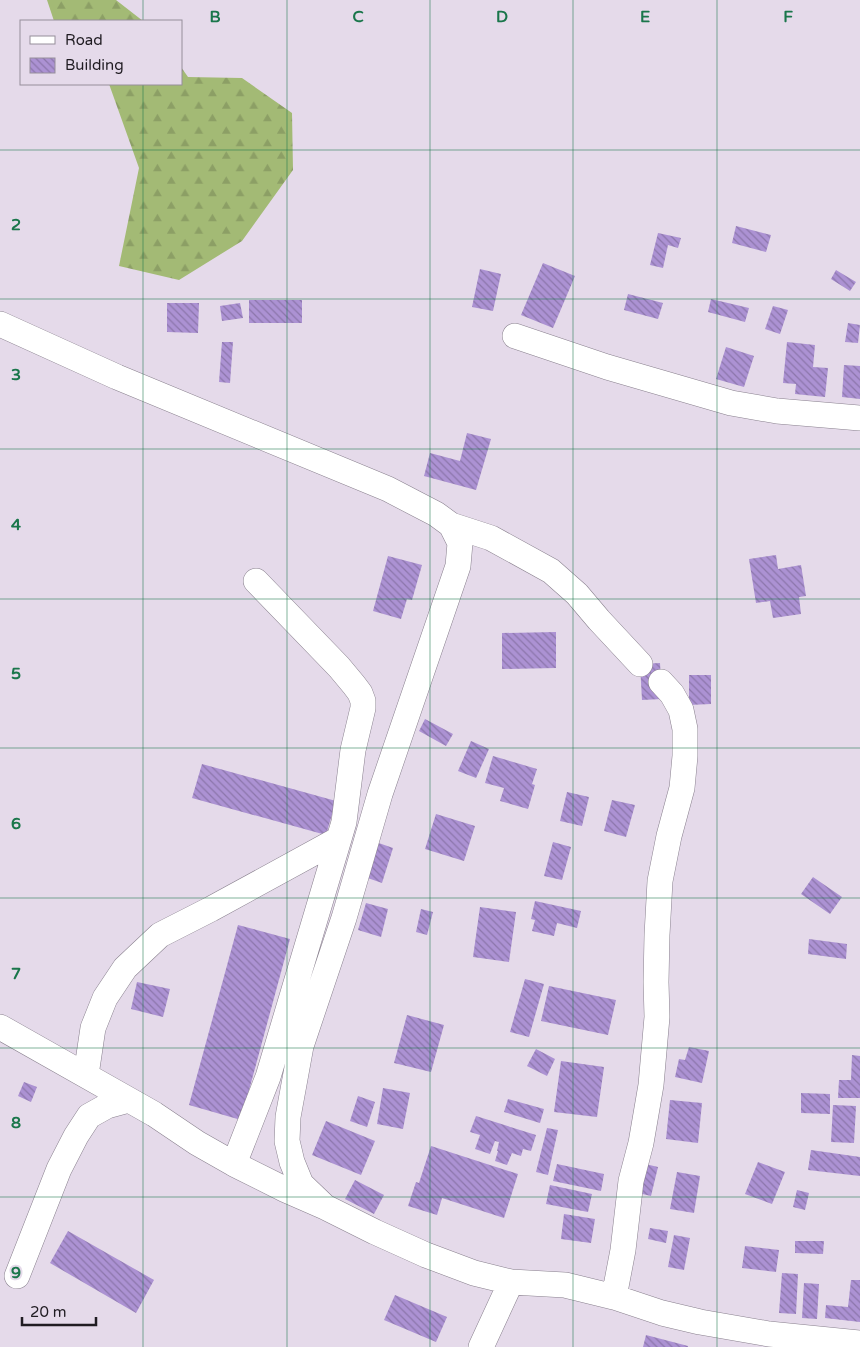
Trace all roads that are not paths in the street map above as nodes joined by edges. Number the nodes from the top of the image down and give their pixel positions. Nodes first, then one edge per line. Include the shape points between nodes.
1 (0, 324) edge
2 (515, 336) dead end
3 (860, 418) edge
4 (451, 525) junction
5 (256, 581) dead end
6 (640, 664) dead end
7 (661, 682) dead end
8 (339, 839) junction
9 (0, 1027) edge
10 (86, 1075) junction
11 (129, 1100) junction
12 (234, 1164) junction
13 (325, 1207) junction
14 (17, 1276) dead end
15 (511, 1282) junction
16 (614, 1297) junction
17 (860, 1343) edge
18 (481, 1347) edge

1 - 4 street via 117,377 388,489
2 - 3 street via 731,403 777,411
4 - 6 street via 491,538 551,571
4 - 13 street via 460,543 458,566 380,794 344,918 301,1046 291,1099 287,1141 292,1162 301,1184
5 - 8 street via 339,667 363,701
7 - 16 street via 681,710 686,756 682,788 660,881 656,935 657,1017 652,1076 642,1143 631,1181 624,1250
8 - 10 street via 160,935 125,968 105,998 93,1028
8 - 12 street via 268,1077
9 - 10 street
10 - 11 street
11 - 12 street
11 - 14 street via 107,1106 89,1116 76,1136 59,1169
12 - 13 street
13 - 15 street via 426,1255 474,1273
15 - 16 street via 565,1286
15 - 18 street
16 - 17 street via 700,1322 769,1334

